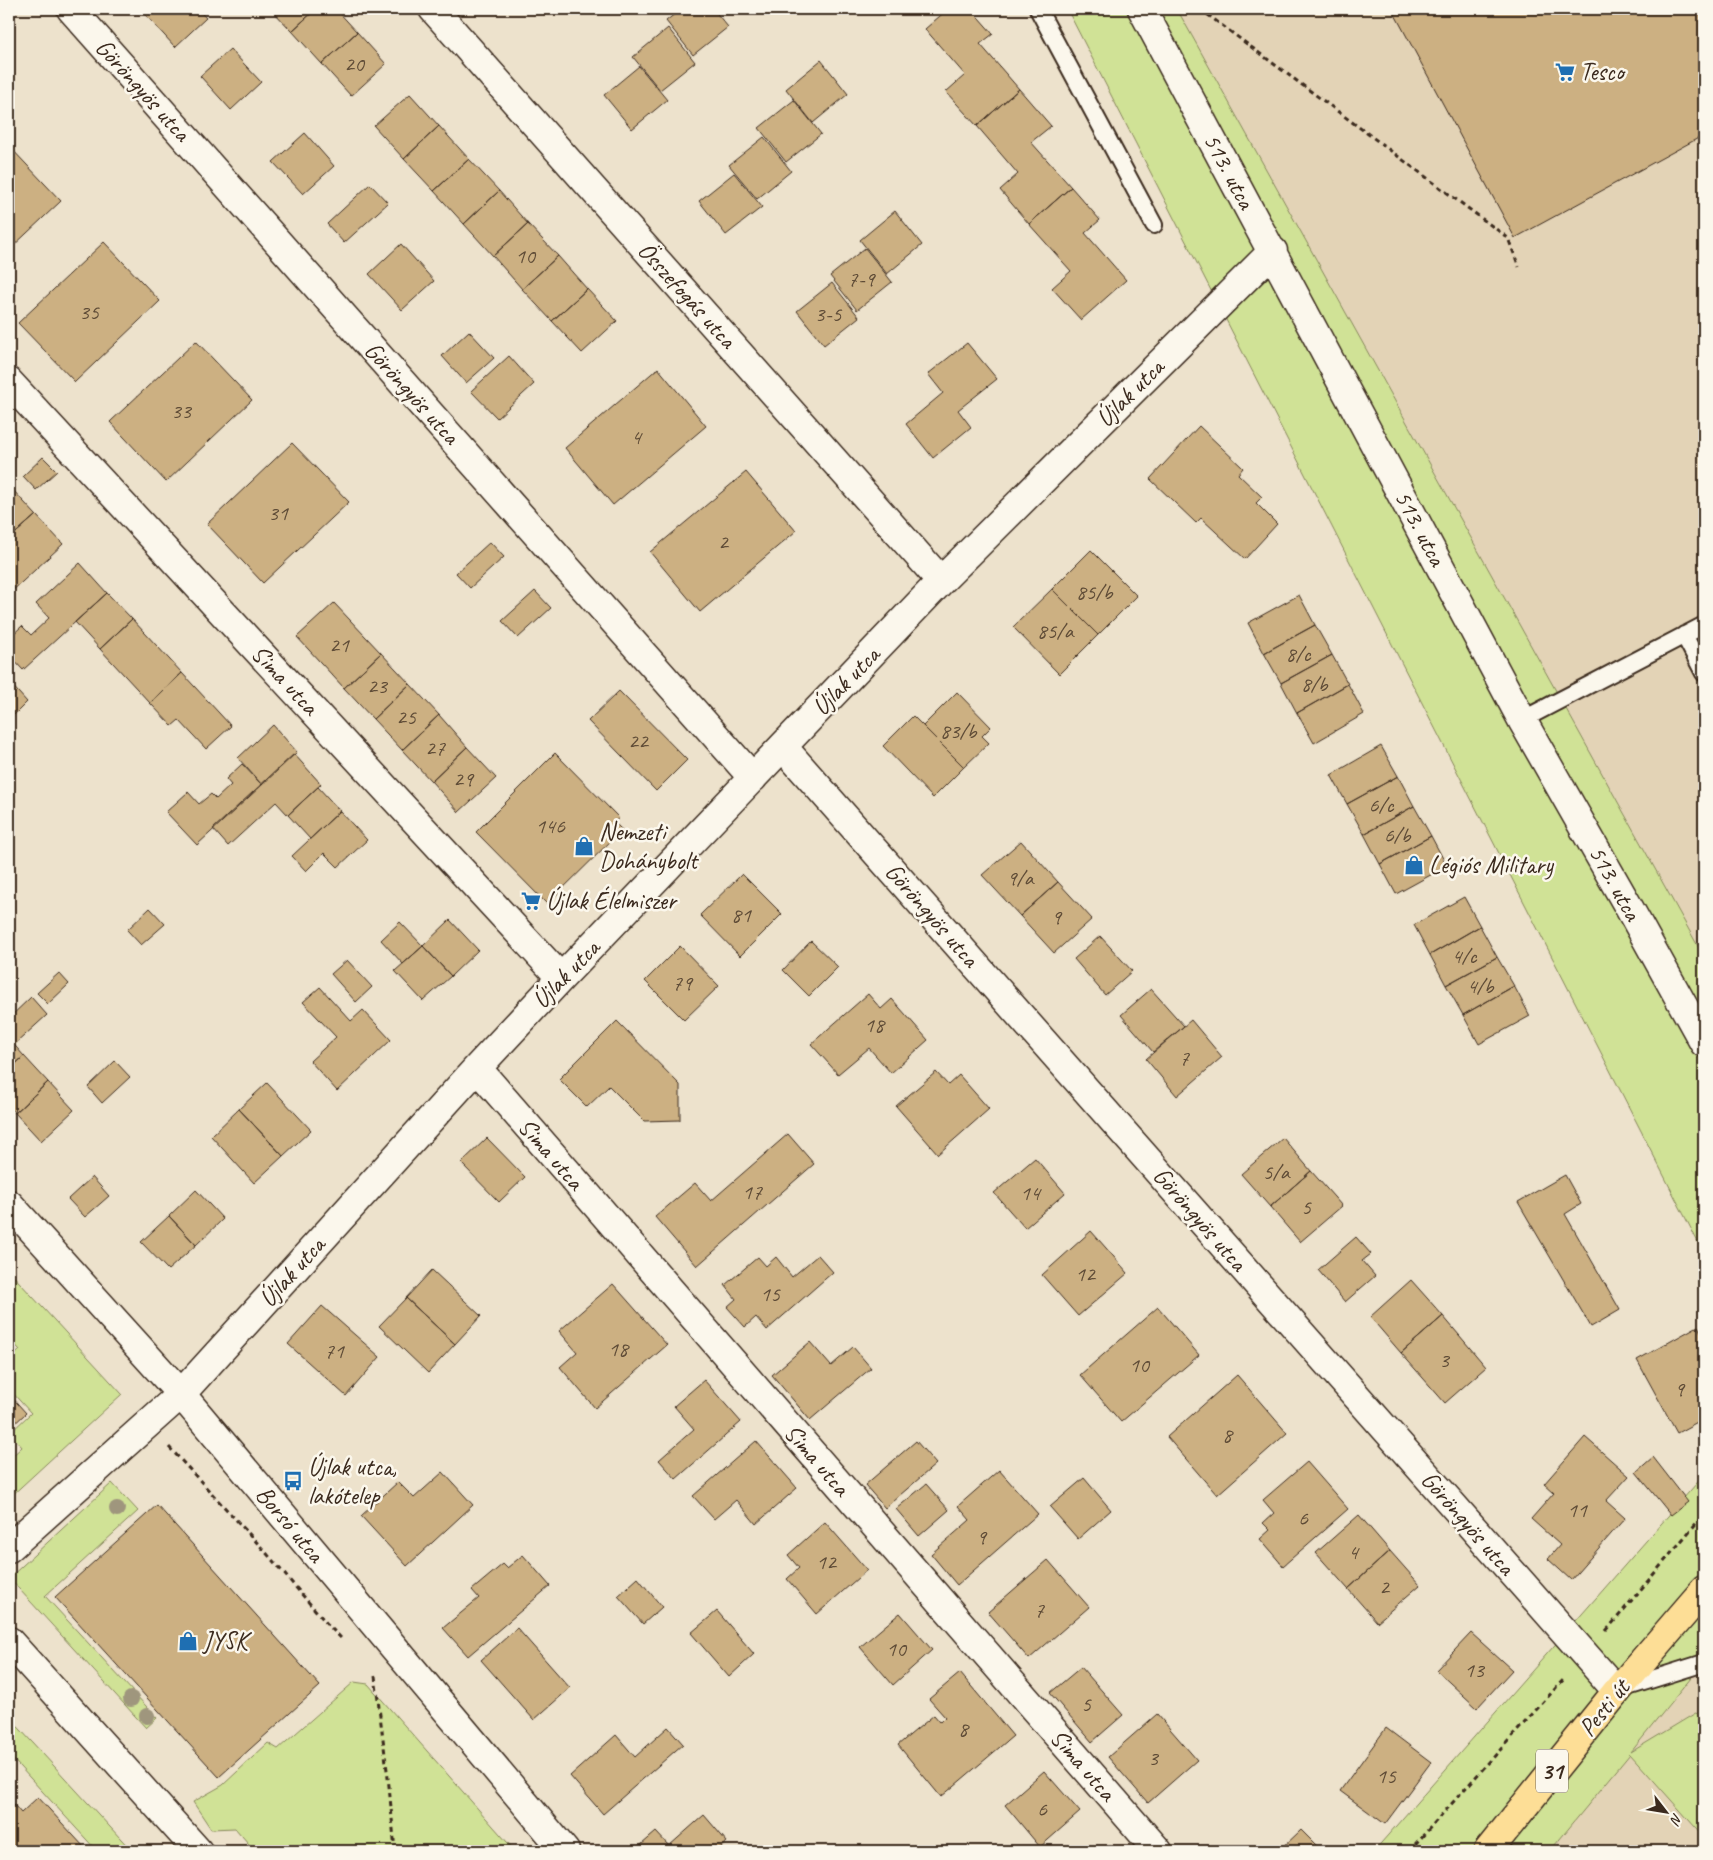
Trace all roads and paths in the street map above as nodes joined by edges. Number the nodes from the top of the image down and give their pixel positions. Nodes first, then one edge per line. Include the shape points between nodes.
1 (71, 9) edge
2 (433, 9) edge
3 (1038, 9) edge
4 (1142, 9) edge
5 (1200, 9) edge
6 (1154, 225) dead end
7 (1273, 251) junction
8 (1519, 267) dead end
9 (9, 382) edge
10 (941, 581) junction
11 (1704, 625) edge
12 (1684, 635) junction
13 (1704, 672) edge
14 (1522, 720) junction
15 (783, 747) junction
16 (753, 778) junction
17 (561, 978) junction
18 (1704, 1044) edge
19 (476, 1068) junction
20 (9, 1204) edge
21 (181, 1394) junction
22 (1704, 1514) edge
23 (9, 1548) edge
24 (1704, 1590) edge
25 (9, 1641) edge
26 (1585, 1655) junction
27 (1704, 1663) edge
28 (374, 1670) dead end
29 (1617, 1691) junction
30 (198, 1851) edge
31 (395, 1851) edge
32 (565, 1851) edge
33 (1158, 1851) edge
34 (1409, 1851) edge
35 (1488, 1851) edge

1 - 16 street, Göröngyös utca
2 - 10 street, Összefogás utca
3 - 6 lane
4 - 7 street, 513. utca
5 - 8 path via 1508,238
7 - 10 street, Újlak utca
7 - 14 street, 513. utca
9 - 17 street, Sima utca
10 - 15 street, Újlak utca
11 - 12 lane
12 - 13 lane
12 - 14 lane
14 - 18 street, 513. utca
15 - 16 street, Újlak utca
15 - 26 street, Göröngyös utca
16 - 17 street, Újlak utca
17 - 19 street, Újlak utca
19 - 21 street, Újlak utca
19 - 33 street, Sima utca
20 - 21 street, Borsó utca
21 - 23 street, Újlak utca
21 - 32 street, Borsó utca
22 - 26 path
24 - 29 main road, Pesti út / 31
25 - 30 street
26 - 29 street, Göröngyös utca
26 - 34 path
27 - 29 lane
28 - 31 path
29 - 35 main road, Pesti út / 31

